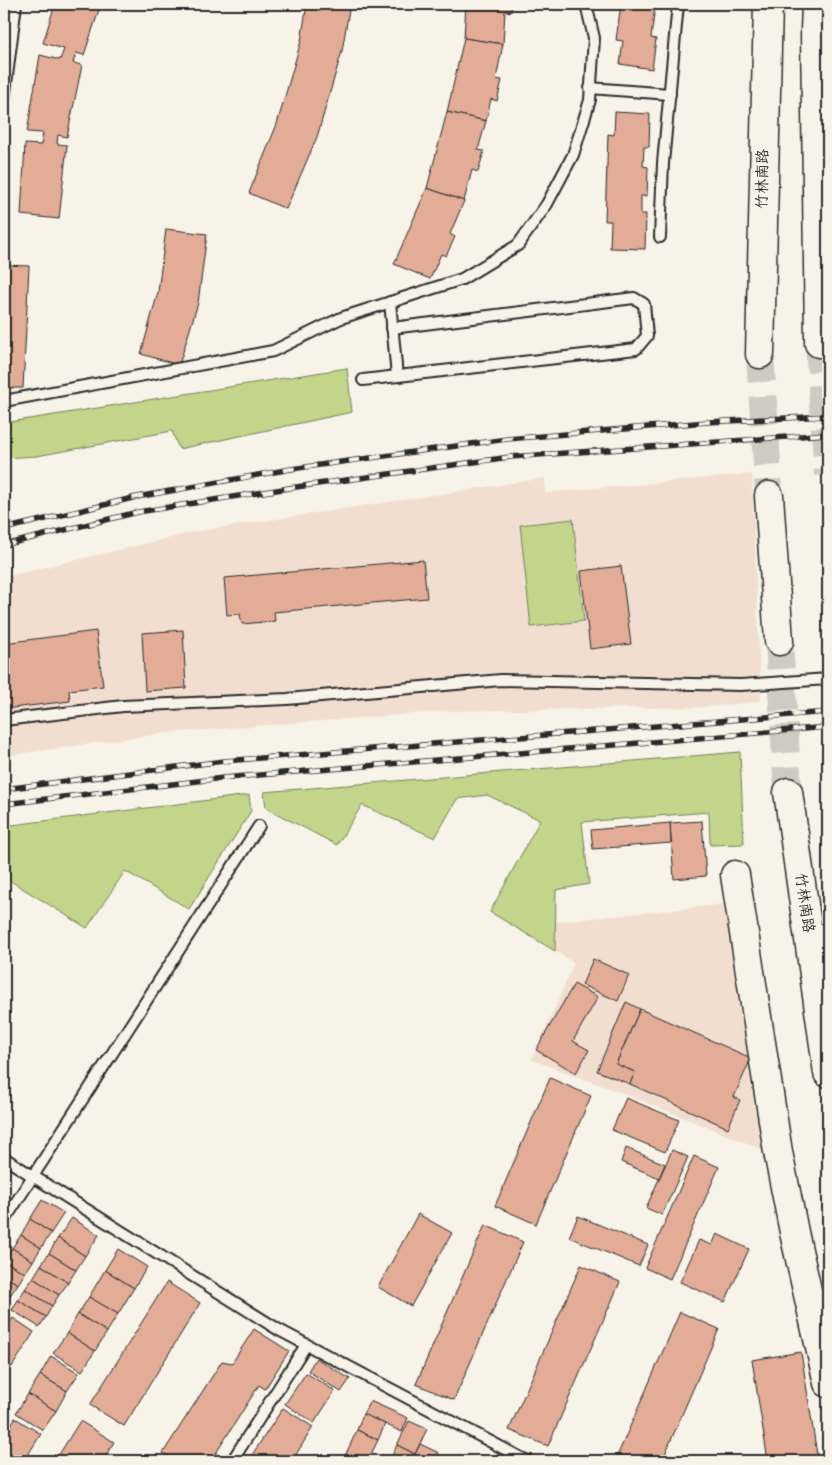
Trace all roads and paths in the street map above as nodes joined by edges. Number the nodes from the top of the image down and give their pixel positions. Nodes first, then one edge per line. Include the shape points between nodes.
1 (16, 4) edge
2 (586, 4) edge
3 (678, 4) edge
4 (768, 4) edge
5 (816, 4) edge
6 (590, 88) junction
7 (670, 94) junction
8 (4, 100) edge
9 (660, 238) dead end
10 (390, 302) junction
11 (392, 328) junction
12 (819, 343) tunnel mouth
13 (760, 354) tunnel mouth
14 (397, 376) junction
15 (364, 380) dead end
16 (4, 401) edge
17 (769, 496) tunnel mouth
18 (779, 641) tunnel mouth
19 (828, 679) edge
20 (4, 720) edge
21 (788, 792) tunnel mouth
22 (259, 826) dead end
23 (735, 875) dead end
24 (828, 1073) edge
25 (4, 1158) edge
26 (32, 1176) junction
27 (4, 1221) edge
28 (306, 1345) junction
29 (828, 1383) edge
30 (232, 1461) edge
31 (527, 1461) edge

1 - 8 lane
2 - 6 lane via 594,38
3 - 7 lane
4 - 13 main road, 竹林南路
5 - 12 main road
6 - 7 lane
6 - 10 lane via 590,100 572,155 547,204 518,244 462,278
7 - 9 lane
10 - 11 lane
10 - 16 lane via 341,318 273,351
11 - 14 lane
11 - 14 lane via 634,298 644,304 647,336 636,349
14 - 15 lane
17 - 18 main road
19 - 20 lane, bridge via 741,685 501,680 287,699 123,706
21 - 24 main road, 竹林南路
22 - 26 lane
23 - 29 main road via 778,1152
25 - 26 lane
26 - 27 lane
26 - 28 lane
28 - 30 lane
28 - 31 lane

